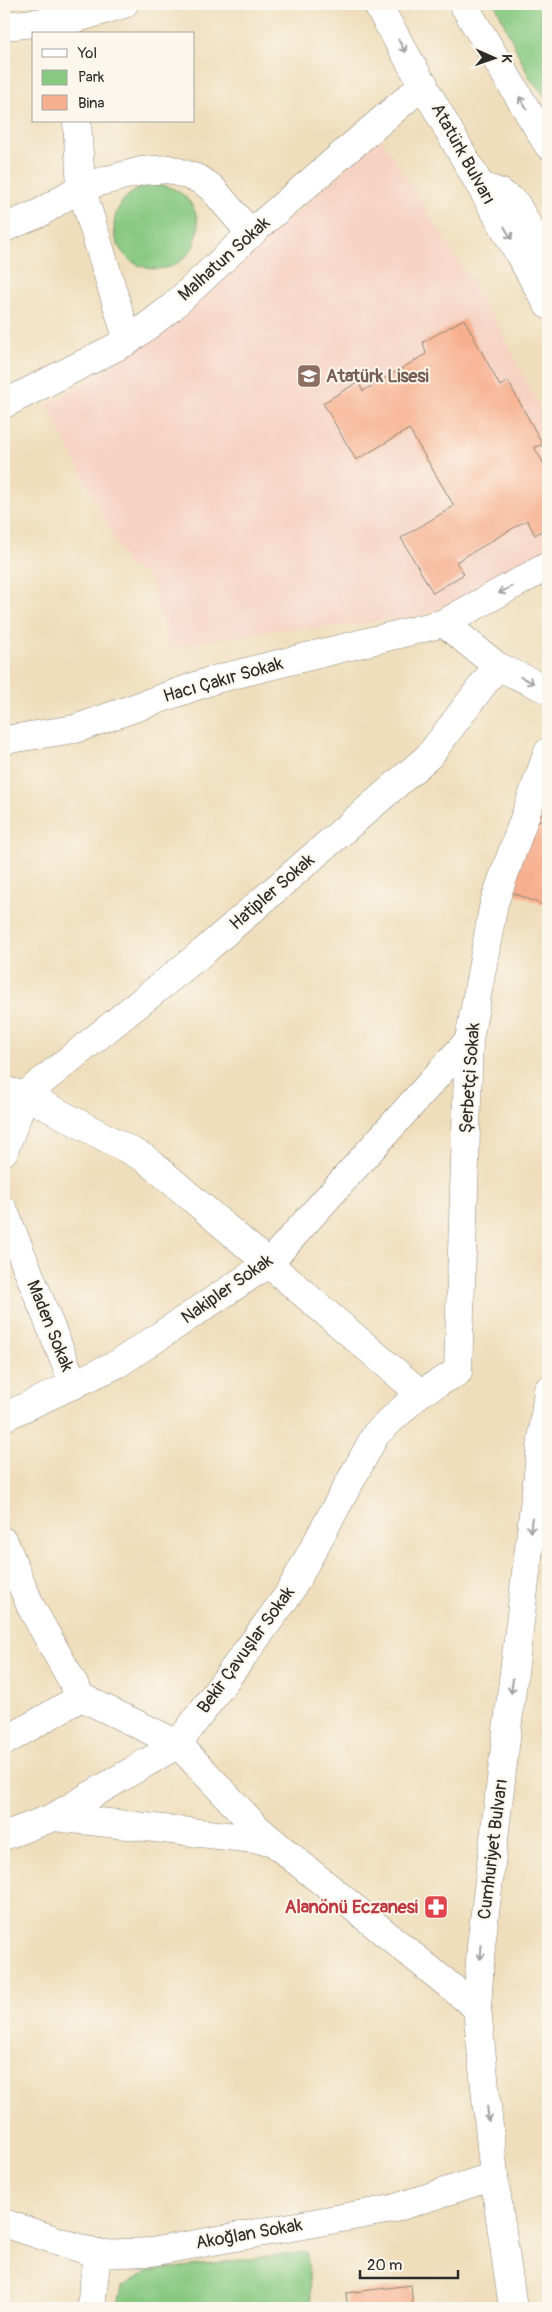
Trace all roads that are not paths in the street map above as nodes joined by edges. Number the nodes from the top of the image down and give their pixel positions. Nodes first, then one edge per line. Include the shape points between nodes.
1 (124, 4) edge
2 (377, 4) edge
3 (463, 4) edge
4 (4, 26) edge
5 (72, 26) edge
6 (424, 84) junction
7 (77, 122) edge
8 (548, 145) edge
9 (481, 186) junction
10 (81, 187) junction
11 (4, 228) edge
12 (251, 234) junction
13 (548, 263) edge
14 (548, 305) edge
15 (128, 341) junction
16 (4, 404) edge
17 (548, 566) edge
18 (444, 623) junction
19 (497, 666) junction
20 (548, 690) edge
21 (4, 740) edge
22 (548, 752) edge
23 (469, 1040) junction
24 (14, 1093) edge
25 (4, 1151) edge
26 (4, 1211) edge
27 (268, 1264) junction
28 (74, 1385) junction
29 (548, 1390) edge
30 (420, 1393) junction
31 (4, 1416) edge
32 (4, 1542) edge
33 (82, 1697) junction
34 (4, 1742) edge
35 (178, 1744) junction
36 (54, 1817) junction
37 (4, 1836) edge
38 (272, 1841) junction
39 (478, 2008) junction
40 (494, 2176) junction
41 (4, 2223) edge
42 (97, 2254) junction
43 (91, 2308) edge
44 (513, 2308) edge

1 - 5 street
2 -> 6 street, Atatürk Bulvarı
8 -> 3 street
4 - 5 street
6 - 9 street, Atatürk Bulvarı
6 - 12 street, Malhatun Sokak
7 - 10 street
9 - 13 street via 501,193 516,204
9 -> 14 street, Atatürk Bulvarı
10 - 11 street via 40,213
10 - 12 street via 155,169 183,172 212,188
10 - 15 street
12 - 15 street, Malhatun Sokak via 171,308
15 - 16 street, Malhatun Sokak
17 -> 18 street, Hacı Çakır Sokak
18 - 19 street
18 - 21 street, Hacı Çakır Sokak via 213,680 75,728
19 -> 20 street
19 - 24 street, Hatipler Sokak via 429,756 203,952
22 - 23 street, Şerbetçi Sokak via 494,903
23 - 27 street, Nakipler Sokak
23 - 30 street, Şerbetçi Sokak via 458,1372
24 - 25 street
24 - 27 street via 146,1158
26 - 28 street, Maden Sokak
27 - 28 street, Nakipler Sokak via 119,1363
27 - 30 street
28 - 31 street, Nakipler Sokak
29 -> 39 street, Cumhuriyet Bulvarı via 481,1946
30 - 35 street, Bekir Çavuşlar Sokak via 376,1434 288,1595
32 - 33 street via 31,1607
33 - 34 street
33 - 35 street
35 - 36 street, Bekir Çavuşlar Sokak
35 - 38 street
36 - 37 street, Bekir Çavuşlar Sokak
36 - 38 street
38 - 39 street
39 -> 40 street, Cumhuriyet Bulvarı
40 - 42 street, Akoğlan Sokak via 392,2209 151,2252
40 - 44 street, Cumhuriyet Bulvarı
41 - 42 street, Akoğlan Sokak
42 - 43 street

